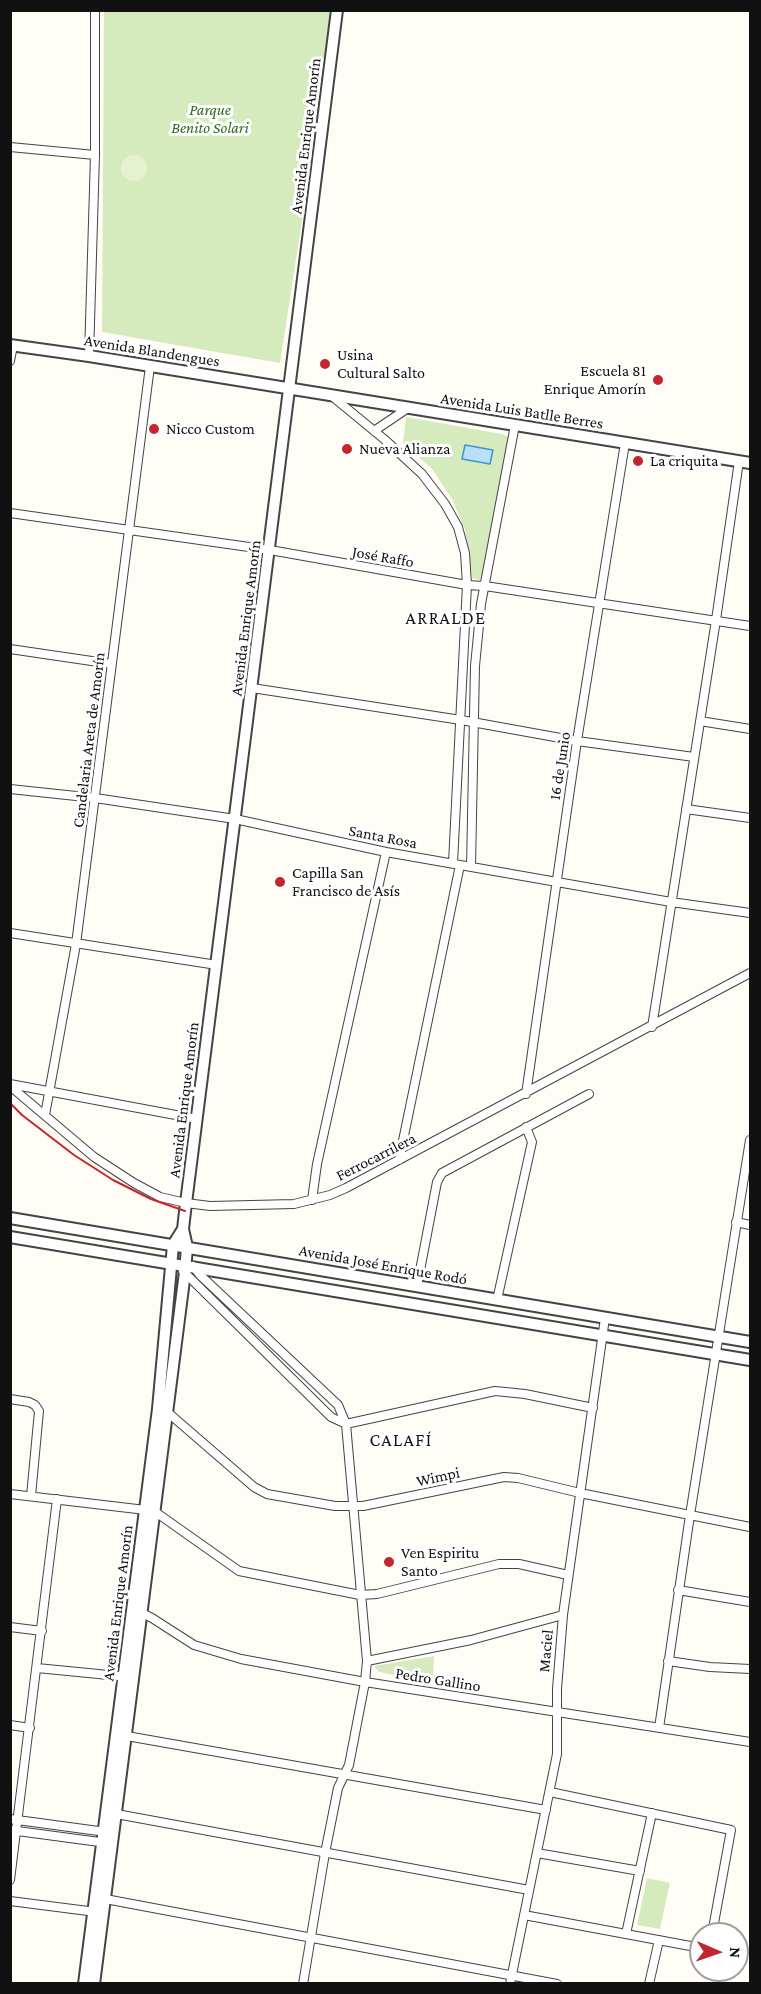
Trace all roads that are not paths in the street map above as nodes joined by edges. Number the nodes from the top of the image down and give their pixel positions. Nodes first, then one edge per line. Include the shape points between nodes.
1 (95, 10) edge
2 (337, 10) edge
3 (10, 147) edge
4 (95, 155) junction
5 (12, 345) edge
6 (89, 356) junction
7 (10, 361) edge
8 (150, 366) junction
9 (289, 388) junction
10 (332, 396) junction
11 (408, 408) junction
12 (515, 425) junction
13 (374, 431) junction
14 (625, 443) junction
15 (745, 462) edge
16 (10, 513) edge
17 (130, 530) junction
18 (270, 550) junction
19 (467, 585) junction
20 (485, 586) junction
21 (600, 604) junction
22 (716, 620) junction
23 (750, 626) edge
24 (10, 649) edge
25 (112, 664) junction
26 (252, 688) junction
27 (460, 720) junction
28 (700, 721) junction
29 (473, 722) junction
30 (750, 729) edge
31 (577, 741) junction
32 (694, 757) junction
33 (10, 789) edge
34 (96, 798) junction
35 (686, 809) junction
36 (750, 818) edge
37 (235, 819) junction
38 (386, 852) junction
39 (456, 864) junction
40 (471, 867) junction
41 (556, 882) junction
42 (671, 902) junction
43 (750, 913) edge
44 (10, 933) edge
45 (76, 944) junction
46 (217, 965) junction
47 (750, 973) edge
48 (652, 1027) junction
49 (10, 1085) edge
50 (48, 1091) junction
51 (526, 1094) junction
52 (589, 1094) dead end
53 (45, 1115) junction
54 (197, 1119) junction
55 (526, 1127) junction
56 (750, 1140) edge
57 (399, 1160) junction
58 (312, 1200) junction
59 (186, 1203) junction
60 (10, 1218) edge
61 (736, 1222) junction
62 (750, 1225) edge
63 (183, 1229) junction
64 (10, 1237) edge
65 (173, 1245) junction
66 (187, 1261) junction
67 (172, 1263) junction
68 (417, 1286) junction
69 (497, 1300) junction
70 (605, 1318) junction
71 (602, 1336) junction
72 (718, 1337) junction
73 (750, 1342) edge
74 (716, 1354) junction
75 (750, 1360) edge
76 (10, 1399) edge
77 (593, 1408) junction
78 (163, 1410) junction
79 (346, 1424) junction
80 (580, 1493) junction
81 (10, 1494) edge
82 (31, 1496) junction
83 (57, 1499) junction
84 (353, 1506) junction
85 (150, 1510) junction
86 (690, 1515) junction
87 (750, 1527) edge
88 (568, 1575) junction
89 (678, 1590) junction
90 (360, 1595) junction
91 (750, 1602) edge
92 (137, 1612) junction
93 (563, 1615) junction
94 (10, 1627) edge
95 (42, 1631) junction
96 (367, 1661) junction
97 (668, 1661) junction
98 (37, 1668) junction
99 (750, 1669) edge
100 (128, 1677) junction
101 (365, 1682) junction
102 (557, 1712) junction
103 (10, 1725) edge
104 (30, 1728) junction
105 (659, 1728) junction
106 (121, 1735) junction
107 (750, 1742) edge
108 (345, 1775) junction
109 (550, 1792) junction
110 (546, 1810) junction
111 (111, 1813) junction
112 (652, 1813) junction
113 (14, 1820) edge
114 (14, 1830) edge
115 (108, 1838) junction
116 (537, 1852) junction
117 (325, 1853) junction
118 (640, 1871) junction
119 (10, 1880) edge
120 (529, 1890) junction
121 (100, 1898) junction
122 (10, 1901) edge
123 (98, 1912) junction
124 (524, 1915) junction
125 (714, 1922) edge
126 (626, 1934) junction
127 (311, 1937) junction
128 (659, 1940) junction
129 (689, 1946) edge
130 (512, 1974) junction
131 (84, 1983) edge
132 (94, 1983) edge
133 (303, 1983) edge
134 (510, 1983) edge
135 (557, 1983) edge
136 (649, 1983) edge

1 - 4 street
2 - 9 street, Avenida Enrique Amorín
3 - 4 street
4 - 6 street
5 - 6 street, Avenida Blandengues
5 - 7 street
6 - 8 street, Avenida Blandengues
8 - 9 street, Avenida Blandengues
8 - 17 street, Candelaria Areta de Amorín
9 - 10 street, Avenida Luis Batlle Berres
9 - 18 street, Avenida Enrique Amorín
10 - 11 street, Avenida Luis Batlle Berres
10 - 13 street
11 - 12 street, Avenida Luis Batlle Berres
11 - 13 street
12 - 14 street, Avenida Luis Batlle Berres
12 - 20 street
13 - 19 street via 422,474 445,504 458,527
14 - 15 street, Avenida Luis Batlle Berres
14 - 21 street, 16 de Junio
15 - 22 street
16 - 17 street, José Raffo
17 - 18 street, José Raffo
17 - 25 street, Candelaria Areta de Amorín
18 - 19 street, José Raffo
18 - 26 street, Avenida Enrique Amorín
19 - 20 street, José Raffo
19 - 27 street
20 - 21 street, José Raffo
20 - 29 street
21 - 22 street, José Raffo
21 - 31 street, 16 de Junio
22 - 23 street, José Raffo
22 - 28 street
24 - 25 street
25 - 34 street, Candelaria Areta de Amorín
26 - 27 street
26 - 37 street, Avenida Enrique Amorín
27 - 29 street
27 - 39 street
28 - 30 street
28 - 32 street
29 - 31 street
29 - 40 street
31 - 32 street
31 - 41 street, 16 de Junio
32 - 35 street
33 - 34 street, Santa Rosa
34 - 37 street, Santa Rosa
34 - 45 street, Candelaria Areta de Amorín
35 - 36 street
35 - 42 street
37 - 38 street, Santa Rosa
37 - 46 street, Avenida Enrique Amorín
38 - 39 street, Santa Rosa
38 - 58 street
39 - 40 street, Santa Rosa
39 - 57 street
40 - 41 street, Santa Rosa
41 - 42 street, Santa Rosa
41 - 51 street, 16 de Junio
42 - 43 street, Santa Rosa
42 - 48 street
44 - 45 street
45 - 46 street
45 - 50 street, Candelaria Areta de Amorín
46 - 54 street, Avenida Enrique Amorín
47 - 48 street, Ferrocarrilera
48 - 51 street, Ferrocarrilera
49 - 50 street
49 - 53 street, Ferrocarrilera
50 - 53 street, Candelaria Areta de Amorín
50 - 54 street
51 - 57 street, Ferrocarrilera
52 - 55 street
53 - 59 street, Ferrocarrilera via 94,1157 134,1183 160,1197
54 - 59 street, Avenida Enrique Amorín
55 - 68 street via 442,1173
55 - 69 street via 532,1142
56 - 61 street
57 - 58 street, Ferrocarrilera
58 - 59 street, Ferrocarrilera via 268,1205
59 - 63 street, Avenida Enrique Amorín
60 - 65 street, Avenida José Enrique Rodó
61 - 62 street
61 - 72 street
63 - 65 street, Avenida Enrique Amorín
63 - 66 street, Avenida Enrique Amorín
64 - 67 street, Avenida José Enrique Rodó
65 - 66 street, Avenida José Enrique Rodó
65 - 67 street, Avenida Enrique Amorín
66 - 67 street, Avenida José Enrique Rodó
66 - 68 street, Avenida José Enrique Rodó
66 - 71 street, Avenida José Enrique Rodó
66 - 78 street, Avenida Enrique Amorín
66 - 79 street via 331,1417
66 - 79 street via 338,1405
67 - 78 street, Avenida Enrique Amorín
68 - 69 street, Avenida José Enrique Rodó
69 - 70 street, Avenida José Enrique Rodó
70 - 71 street, Maciel
70 - 72 street, Avenida José Enrique Rodó
71 - 74 street, Avenida José Enrique Rodó
71 - 77 street, Maciel
72 - 73 street, Avenida José Enrique Rodó
72 - 74 street
74 - 75 street, Avenida José Enrique Rodó
74 - 86 street
76 - 82 street via 28,1402 39,1411
77 - 79 street via 495,1391
77 - 80 street, Maciel
78 - 84 street, Wimpi via 261,1492 306,1502
78 - 85 street, Avenida Enrique Amorín
79 - 84 street
80 - 84 street, Wimpi via 504,1477
80 - 86 street, Wimpi
80 - 88 street, Maciel
81 - 82 street
82 - 83 street
83 - 85 street
83 - 95 street
84 - 90 street
85 - 90 street via 239,1571
85 - 92 street, Avenida Enrique Amorín
86 - 87 street, Wimpi
86 - 89 street
88 - 90 street via 508,1564
88 - 93 street, Maciel
89 - 91 street
89 - 97 street
90 - 96 street
92 - 100 street, Avenida Enrique Amorín
92 - 101 street, Pedro Gallino via 209,1651
93 - 96 street via 471,1640
93 - 102 street, Maciel
94 - 95 street
95 - 98 street
96 - 101 street
97 - 99 street
97 - 105 street
98 - 100 street
98 - 104 street
100 - 106 street, Avenida Enrique Amorín
101 - 102 street, Pedro Gallino
101 - 108 street
102 - 105 street, Pedro Gallino
102 - 109 street, Maciel via 557,1754
103 - 104 street
104 - 113 street
105 - 107 street, Pedro Gallino
106 - 108 street
106 - 111 street, Avenida Enrique Amorín
108 - 110 street
108 - 117 street via 338,1788
109 - 110 street, Maciel
109 - 112 street
110 - 116 street, Maciel
111 - 115 street, Avenida Enrique Amorín
111 - 117 street
112 - 118 street
112 - 125 street via 731,1830
113 - 114 street
113 - 115 street
114 - 115 street
114 - 119 street
115 - 121 street, Avenida Enrique Amorín
116 - 118 street
116 - 120 street, Maciel
117 - 120 street
117 - 127 street
118 - 126 street
120 - 124 street, Maciel
121 - 123 street, Avenida Enrique Amorín
121 - 127 street
122 - 123 street
123 - 131 street, Avenida Enrique Amorín
123 - 132 street, Avenida Enrique Amorín
124 - 126 street
124 - 130 street, Maciel
126 - 128 street
127 - 130 street
127 - 133 street
128 - 129 street
128 - 136 street
130 - 134 street, Maciel
130 - 135 street

